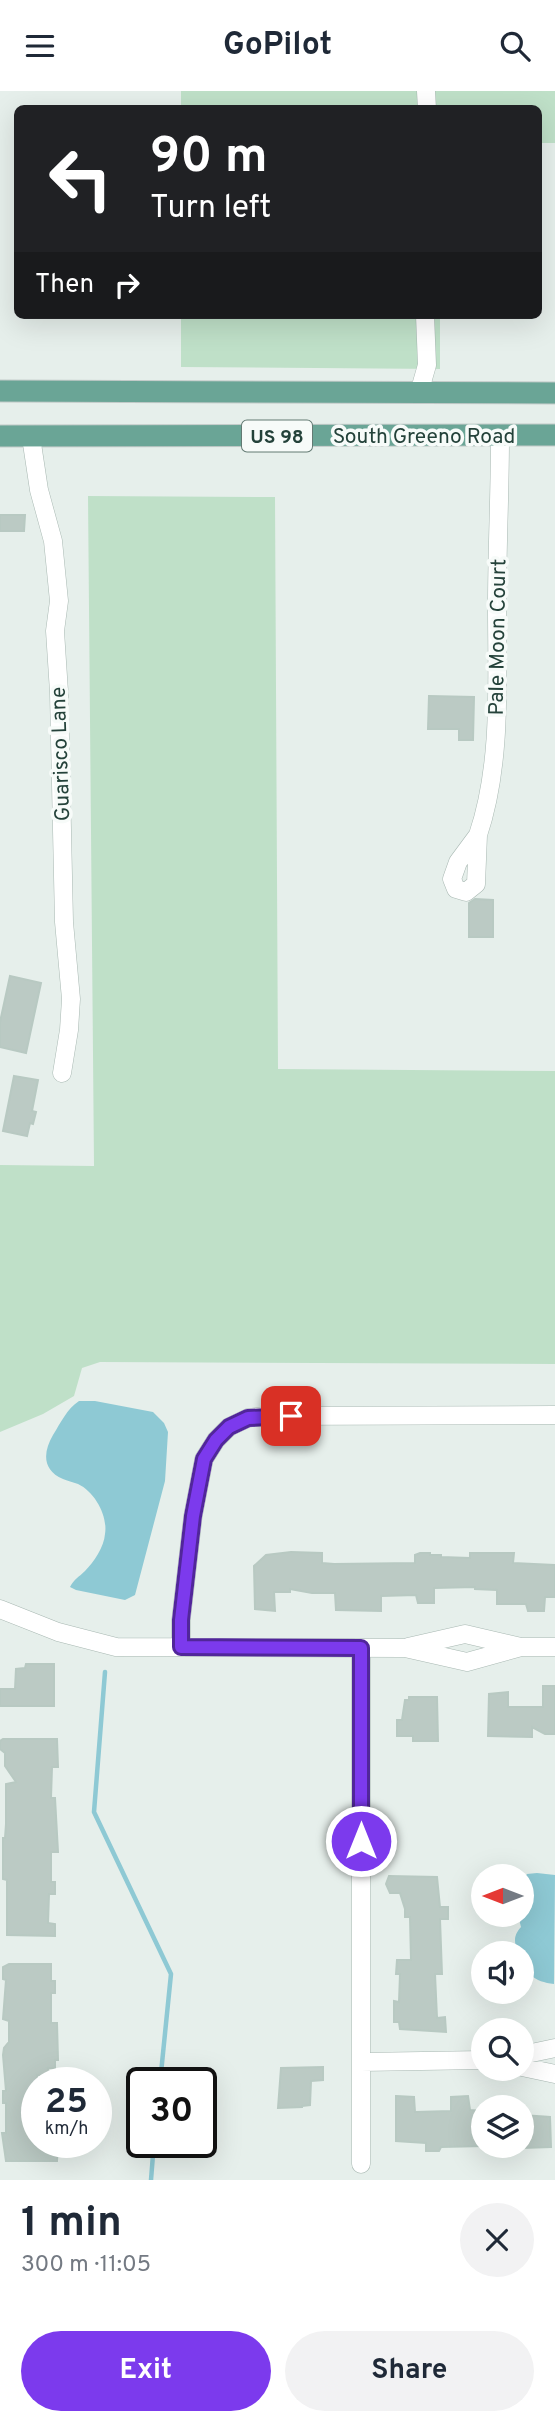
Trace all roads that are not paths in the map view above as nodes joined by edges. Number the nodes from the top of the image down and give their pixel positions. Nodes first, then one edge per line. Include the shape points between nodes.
1 (416, 319) edge
2 (425, 319) edge
3 (0, 391) edge
4 (419, 393) junction
5 (555, 393) edge
6 (555, 435) edge
7 (0, 436) edge
8 (500, 436) junction
9 (31, 437) junction
10 (478, 835) dead end
11 (62, 1073) dead end
12 (555, 1415) edge
13 (0, 1609) edge
14 (181, 1647) junction
15 (522, 1647) junction
16 (555, 1647) edge
17 (361, 1648) junction
18 (405, 1648) junction
19 (555, 2048) edge
20 (534, 2052) edge
21 (471, 2060) edge
22 (361, 2062) junction
23 (534, 2070) edge
24 (555, 2074) edge
25 (361, 2164) dead end

1 - 4 street
2 - 4 street via 427,365
3 - 4 main road, South Greeno Road / US 98
4 - 5 main road, South Greeno Road / US 98
6 - 8 main road, South Greeno Road / US 98
7 - 9 main road, South Greeno Road / US 98
8 - 9 main road, South Greeno Road / US 98
8 - 10 street, Pale Moon Court via 493,776
9 - 11 street, Guarisco Lane via 39,490 54,541 59,601 55,631 71,999
12 - 14 street via 265,1416 229,1427 204,1459 193,1516
13 - 14 street via 58,1632 116,1647
14 - 17 street
15 - 16 street
15 - 18 street via 467,1662
15 - 18 street via 458,1633
17 - 18 street
17 - 22 street
19 - 20 street
21 - 22 street
22 - 25 street
23 - 24 street

